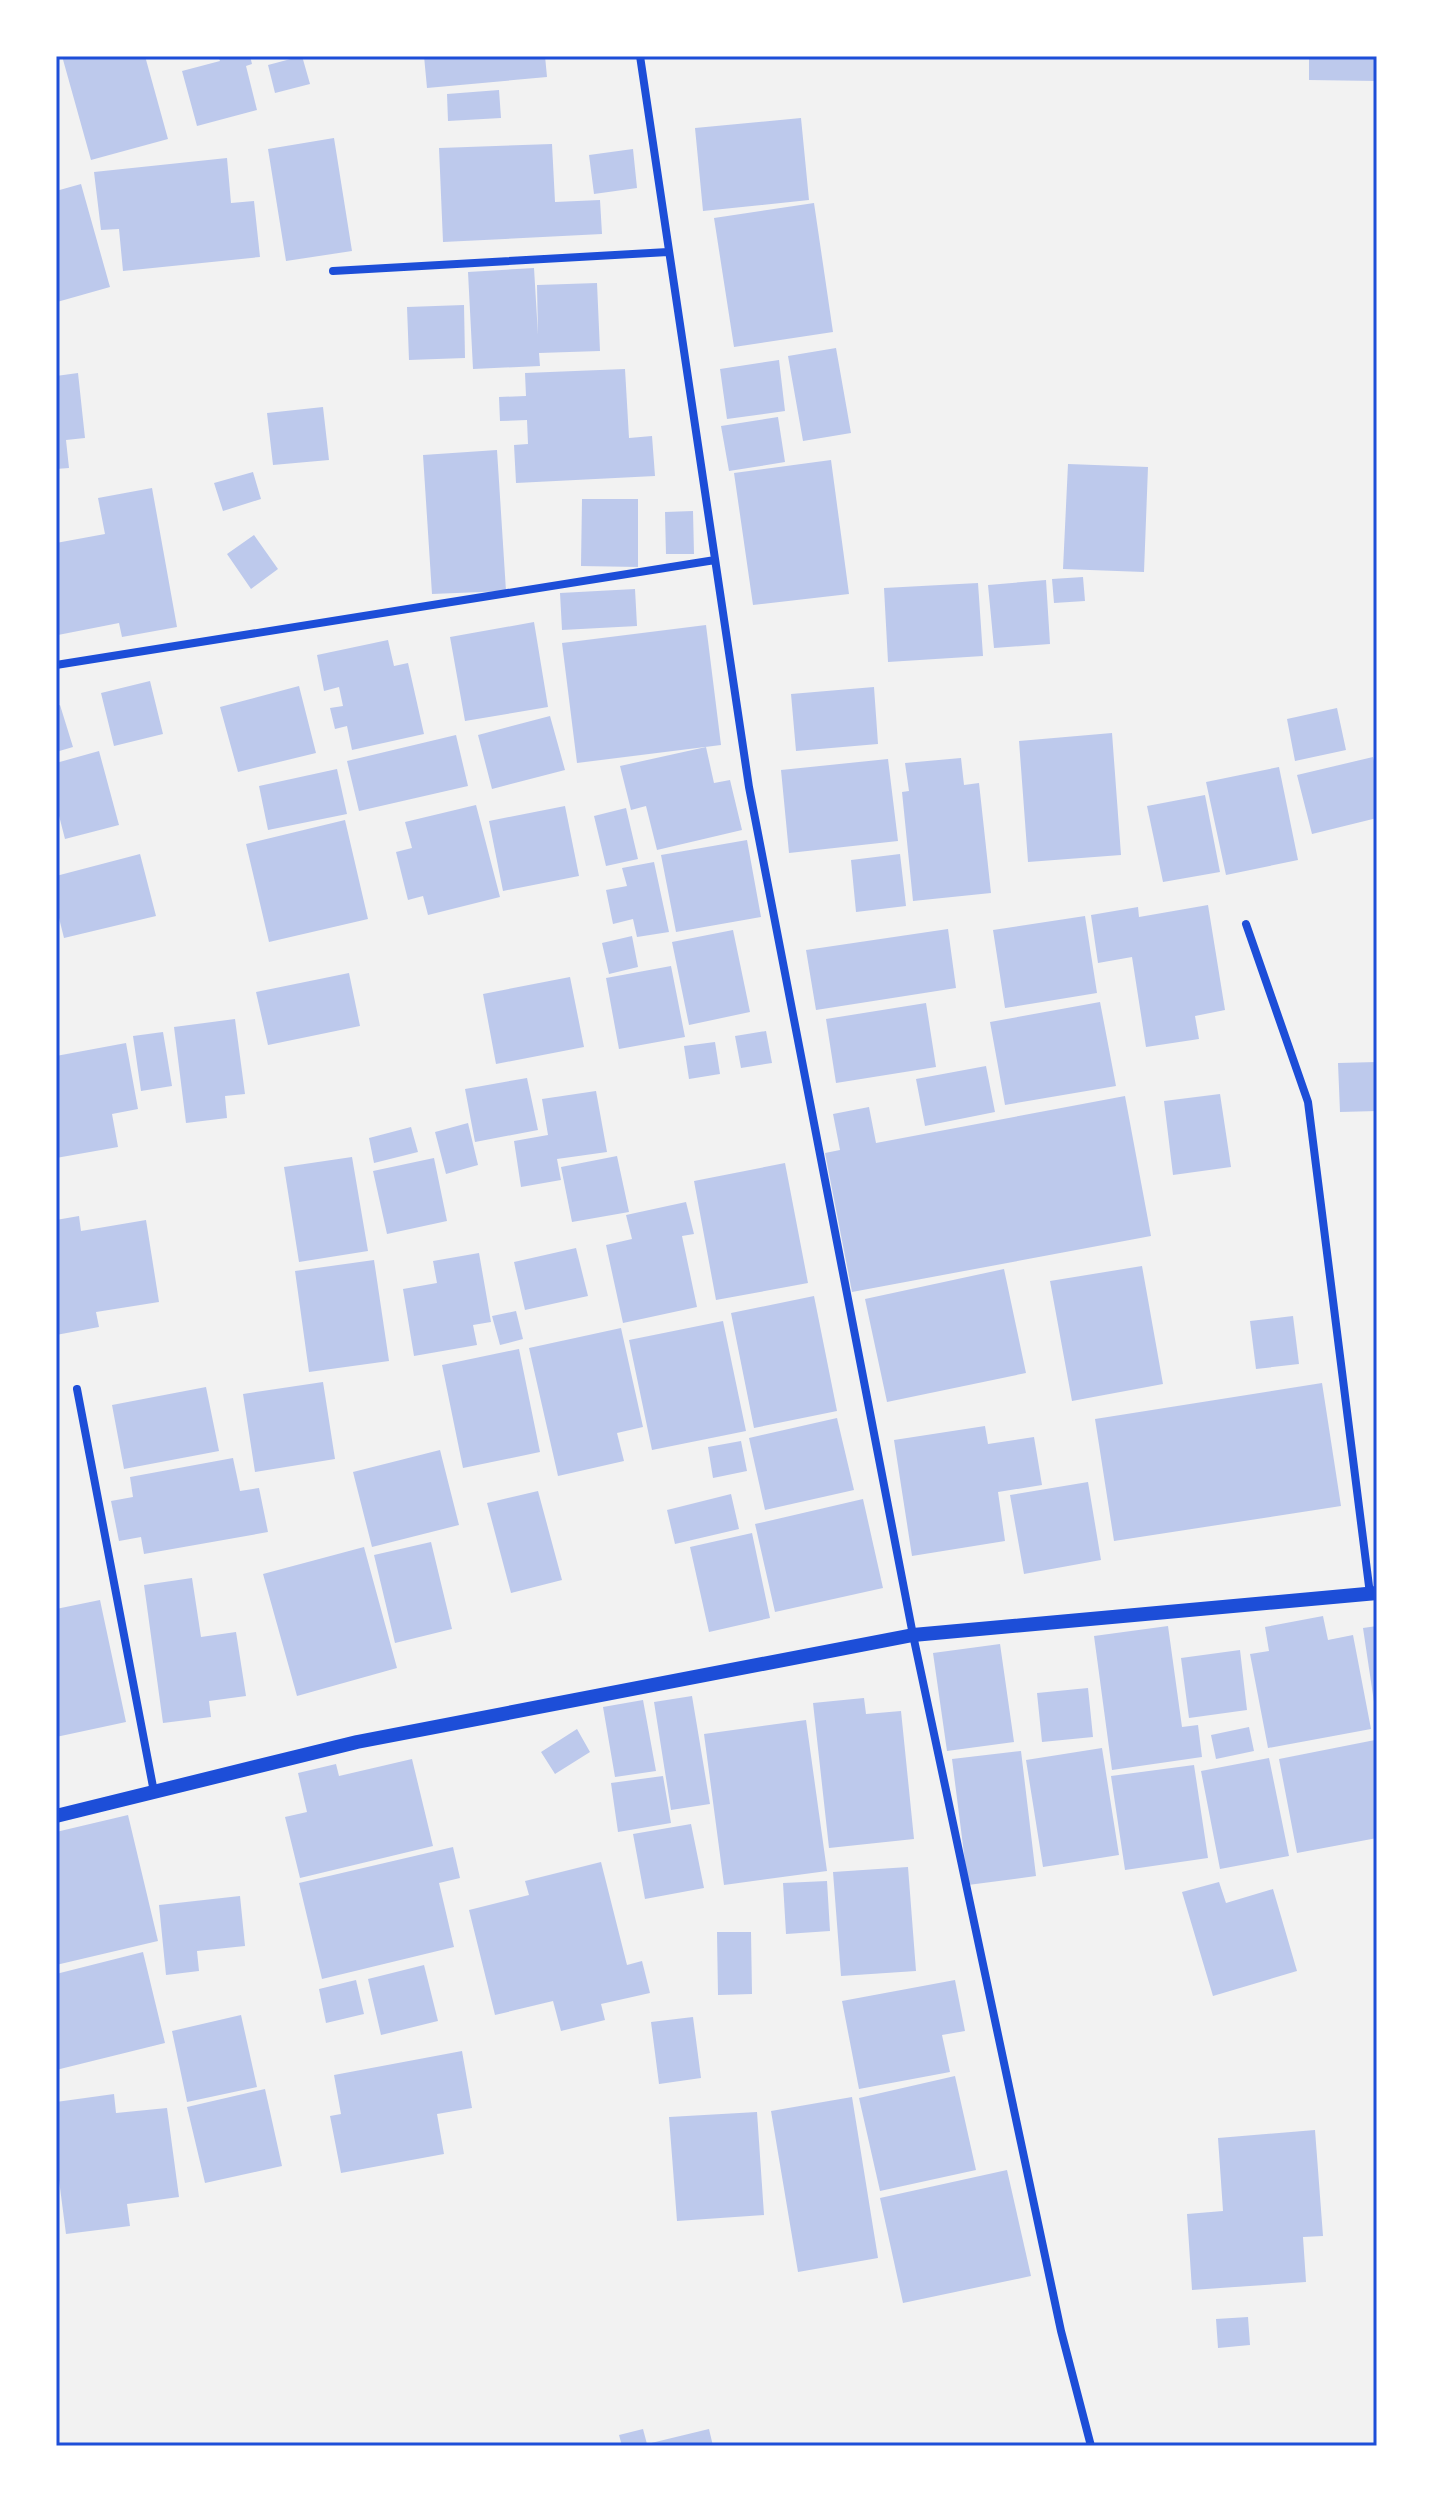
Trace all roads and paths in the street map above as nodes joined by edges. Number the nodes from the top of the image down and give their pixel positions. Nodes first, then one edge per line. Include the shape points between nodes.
1 (640, 56) edge
2 (668, 252) junction
3 (333, 271) dead end
4 (715, 560) junction
5 (56, 665) edge
6 (1246, 924) dead end
7 (77, 1389) dead end
8 (1374, 1594) edge
9 (913, 1635) junction
10 (154, 1792) junction
11 (56, 1816) edge
12 (1091, 2446) edge

1 - 2 street
2 - 3 street
2 - 4 street
4 - 5 street
4 - 9 street via 749,787
6 - 8 street via 1308,1102
7 - 10 street
8 - 9 street
9 - 10 street via 357,1742
9 - 12 street via 1058,2315
10 - 11 street

